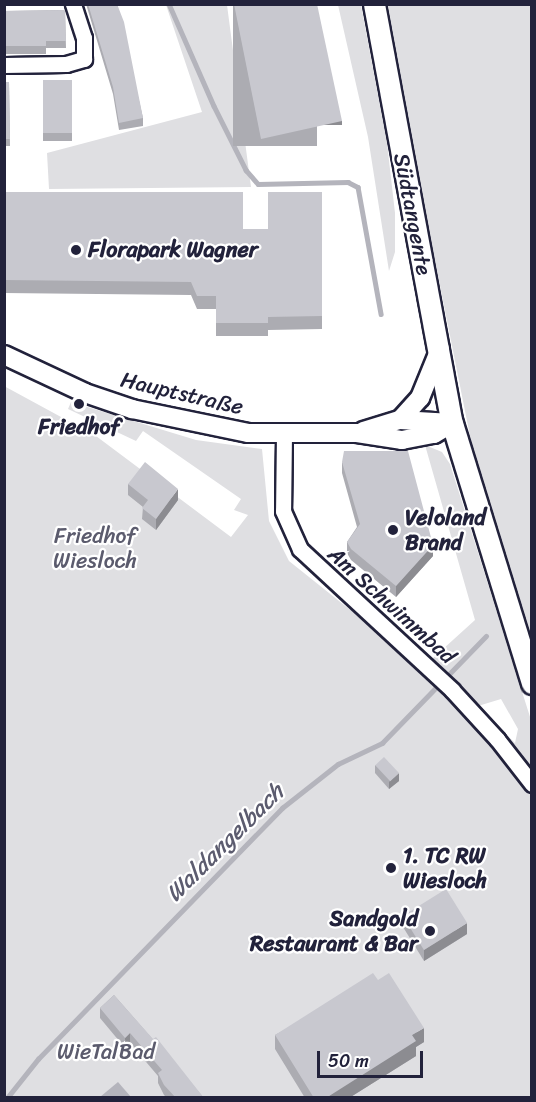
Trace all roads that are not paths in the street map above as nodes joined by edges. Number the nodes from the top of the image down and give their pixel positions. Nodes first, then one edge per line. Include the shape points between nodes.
1 (73, 4) edge
2 (374, 4) edge
3 (4, 65) edge
4 (440, 349) junction
5 (4, 355) edge
6 (400, 420) junction
7 (452, 423) junction
8 (357, 433) junction
9 (284, 434) junction
10 (531, 683) edge
11 (531, 784) edge

1 - 3 street via 84,38 84,59 66,64
2 - 4 main road, Südtangente
4 - 6 street via 420,398
4 - 7 main road, Südtangente
5 - 9 street, Hauptstraße via 85,393 132,409 218,428
6 - 7 street, Hauptstraße
6 - 8 street, Hauptstraße
7 - 8 street, Hauptstraße via 434,434 402,440
7 - 10 main road, Südtangente
8 - 9 street, Hauptstraße
9 - 11 street, Am Schwimmbad via 283,511 300,549 452,690

